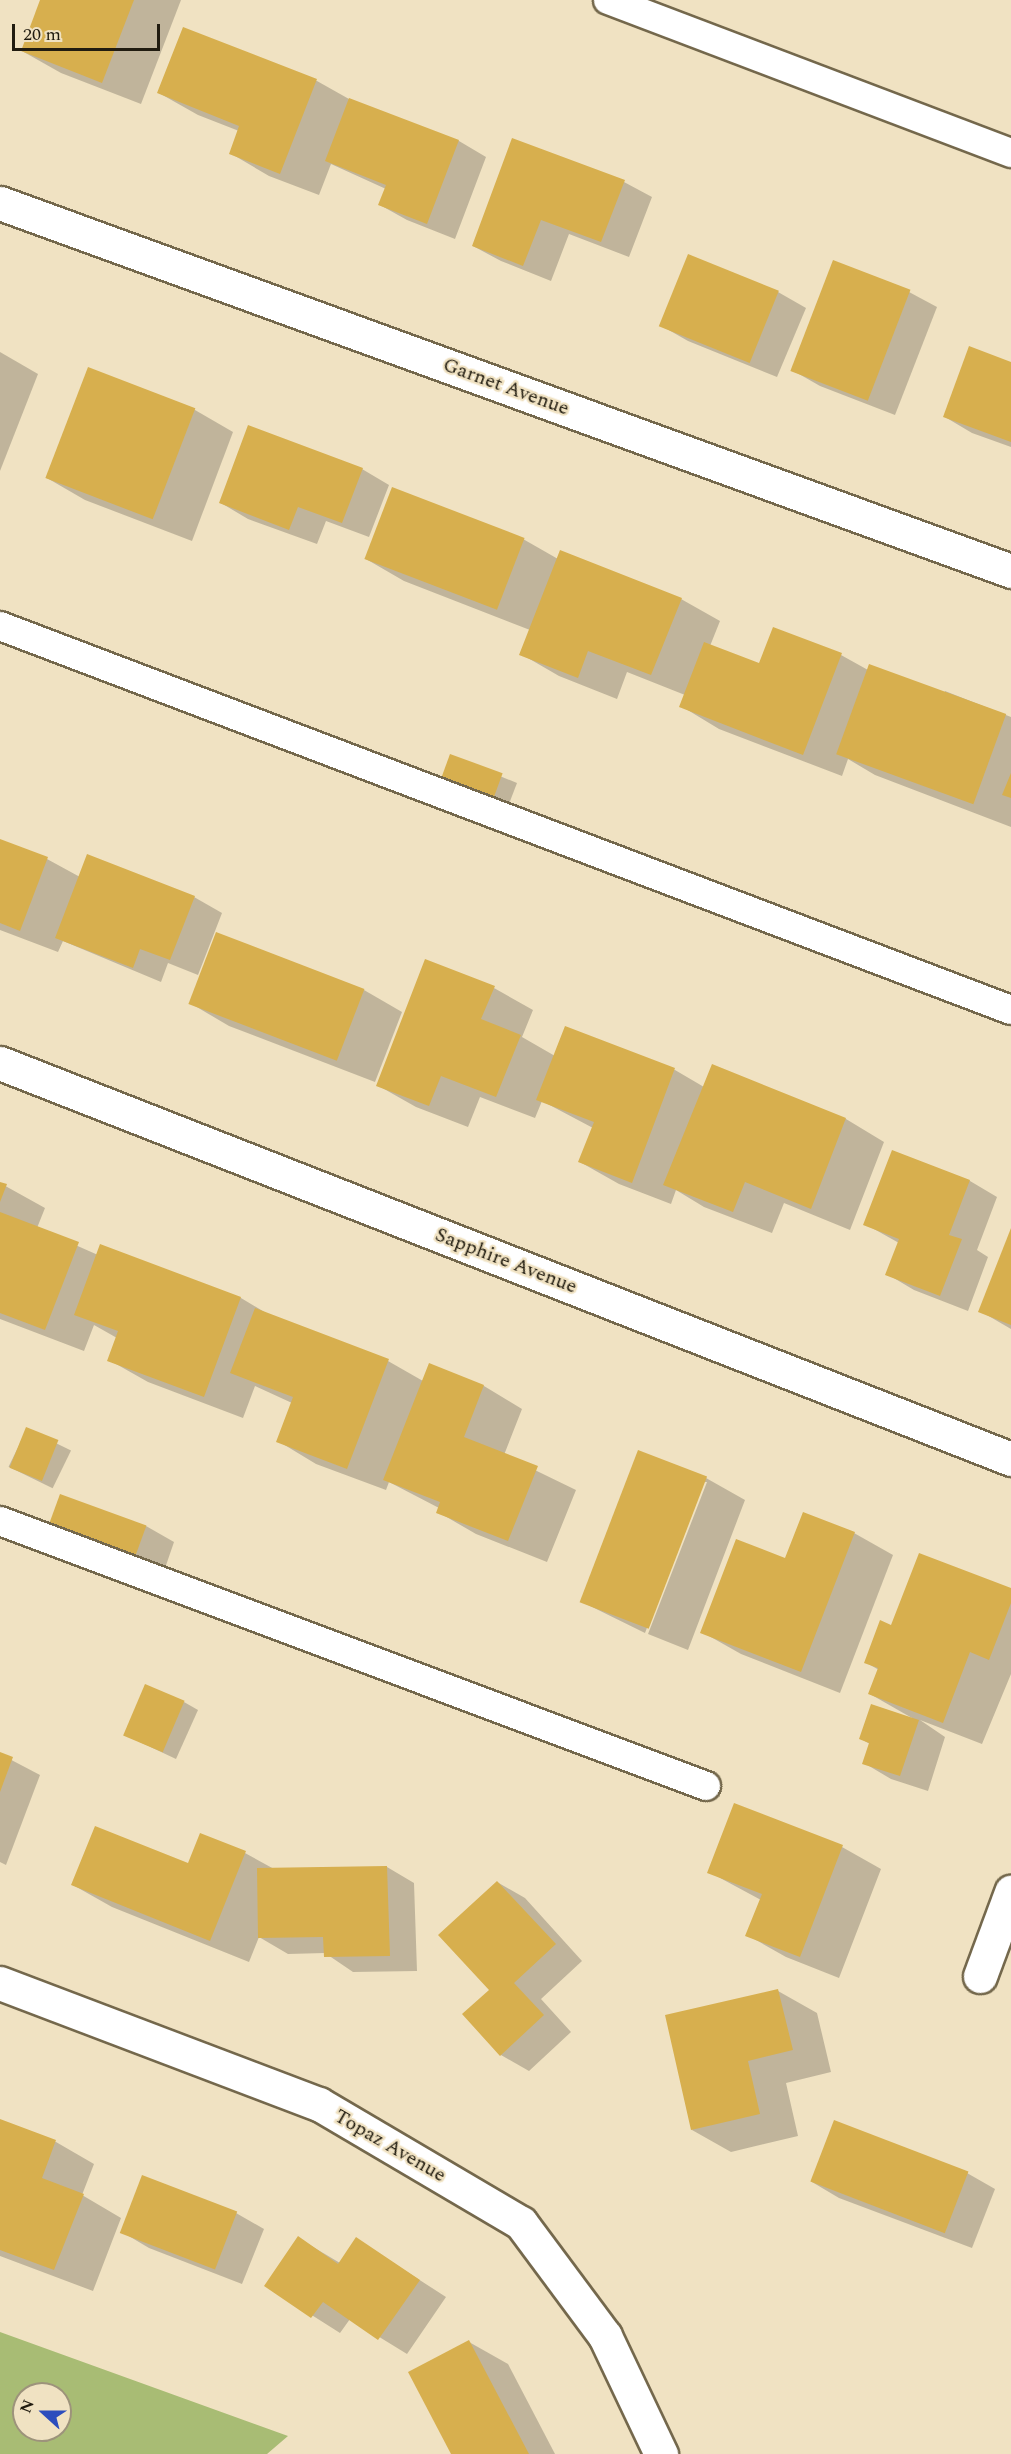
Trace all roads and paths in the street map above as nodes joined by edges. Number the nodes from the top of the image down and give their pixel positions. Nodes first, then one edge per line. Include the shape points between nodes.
1 (608, 0) edge
2 (1011, 153) edge
3 (0, 203) edge
4 (1011, 571) edge
5 (0, 626) edge
6 (1011, 1010) edge
7 (0, 1063) edge
8 (1011, 1459) edge
9 (0, 1521) edge
10 (706, 1786) dead end
11 (1011, 1892) edge
12 (980, 1976) dead end
13 (0, 1983) edge
14 (661, 2454) edge

1 - 2 lane
3 - 4 street, Garnet Avenue
5 - 6 lane
7 - 8 street, Sapphire Avenue
9 - 10 lane
11 - 12 street
13 - 14 street, Topaz Avenue via 318,2104 520,2223 605,2336

